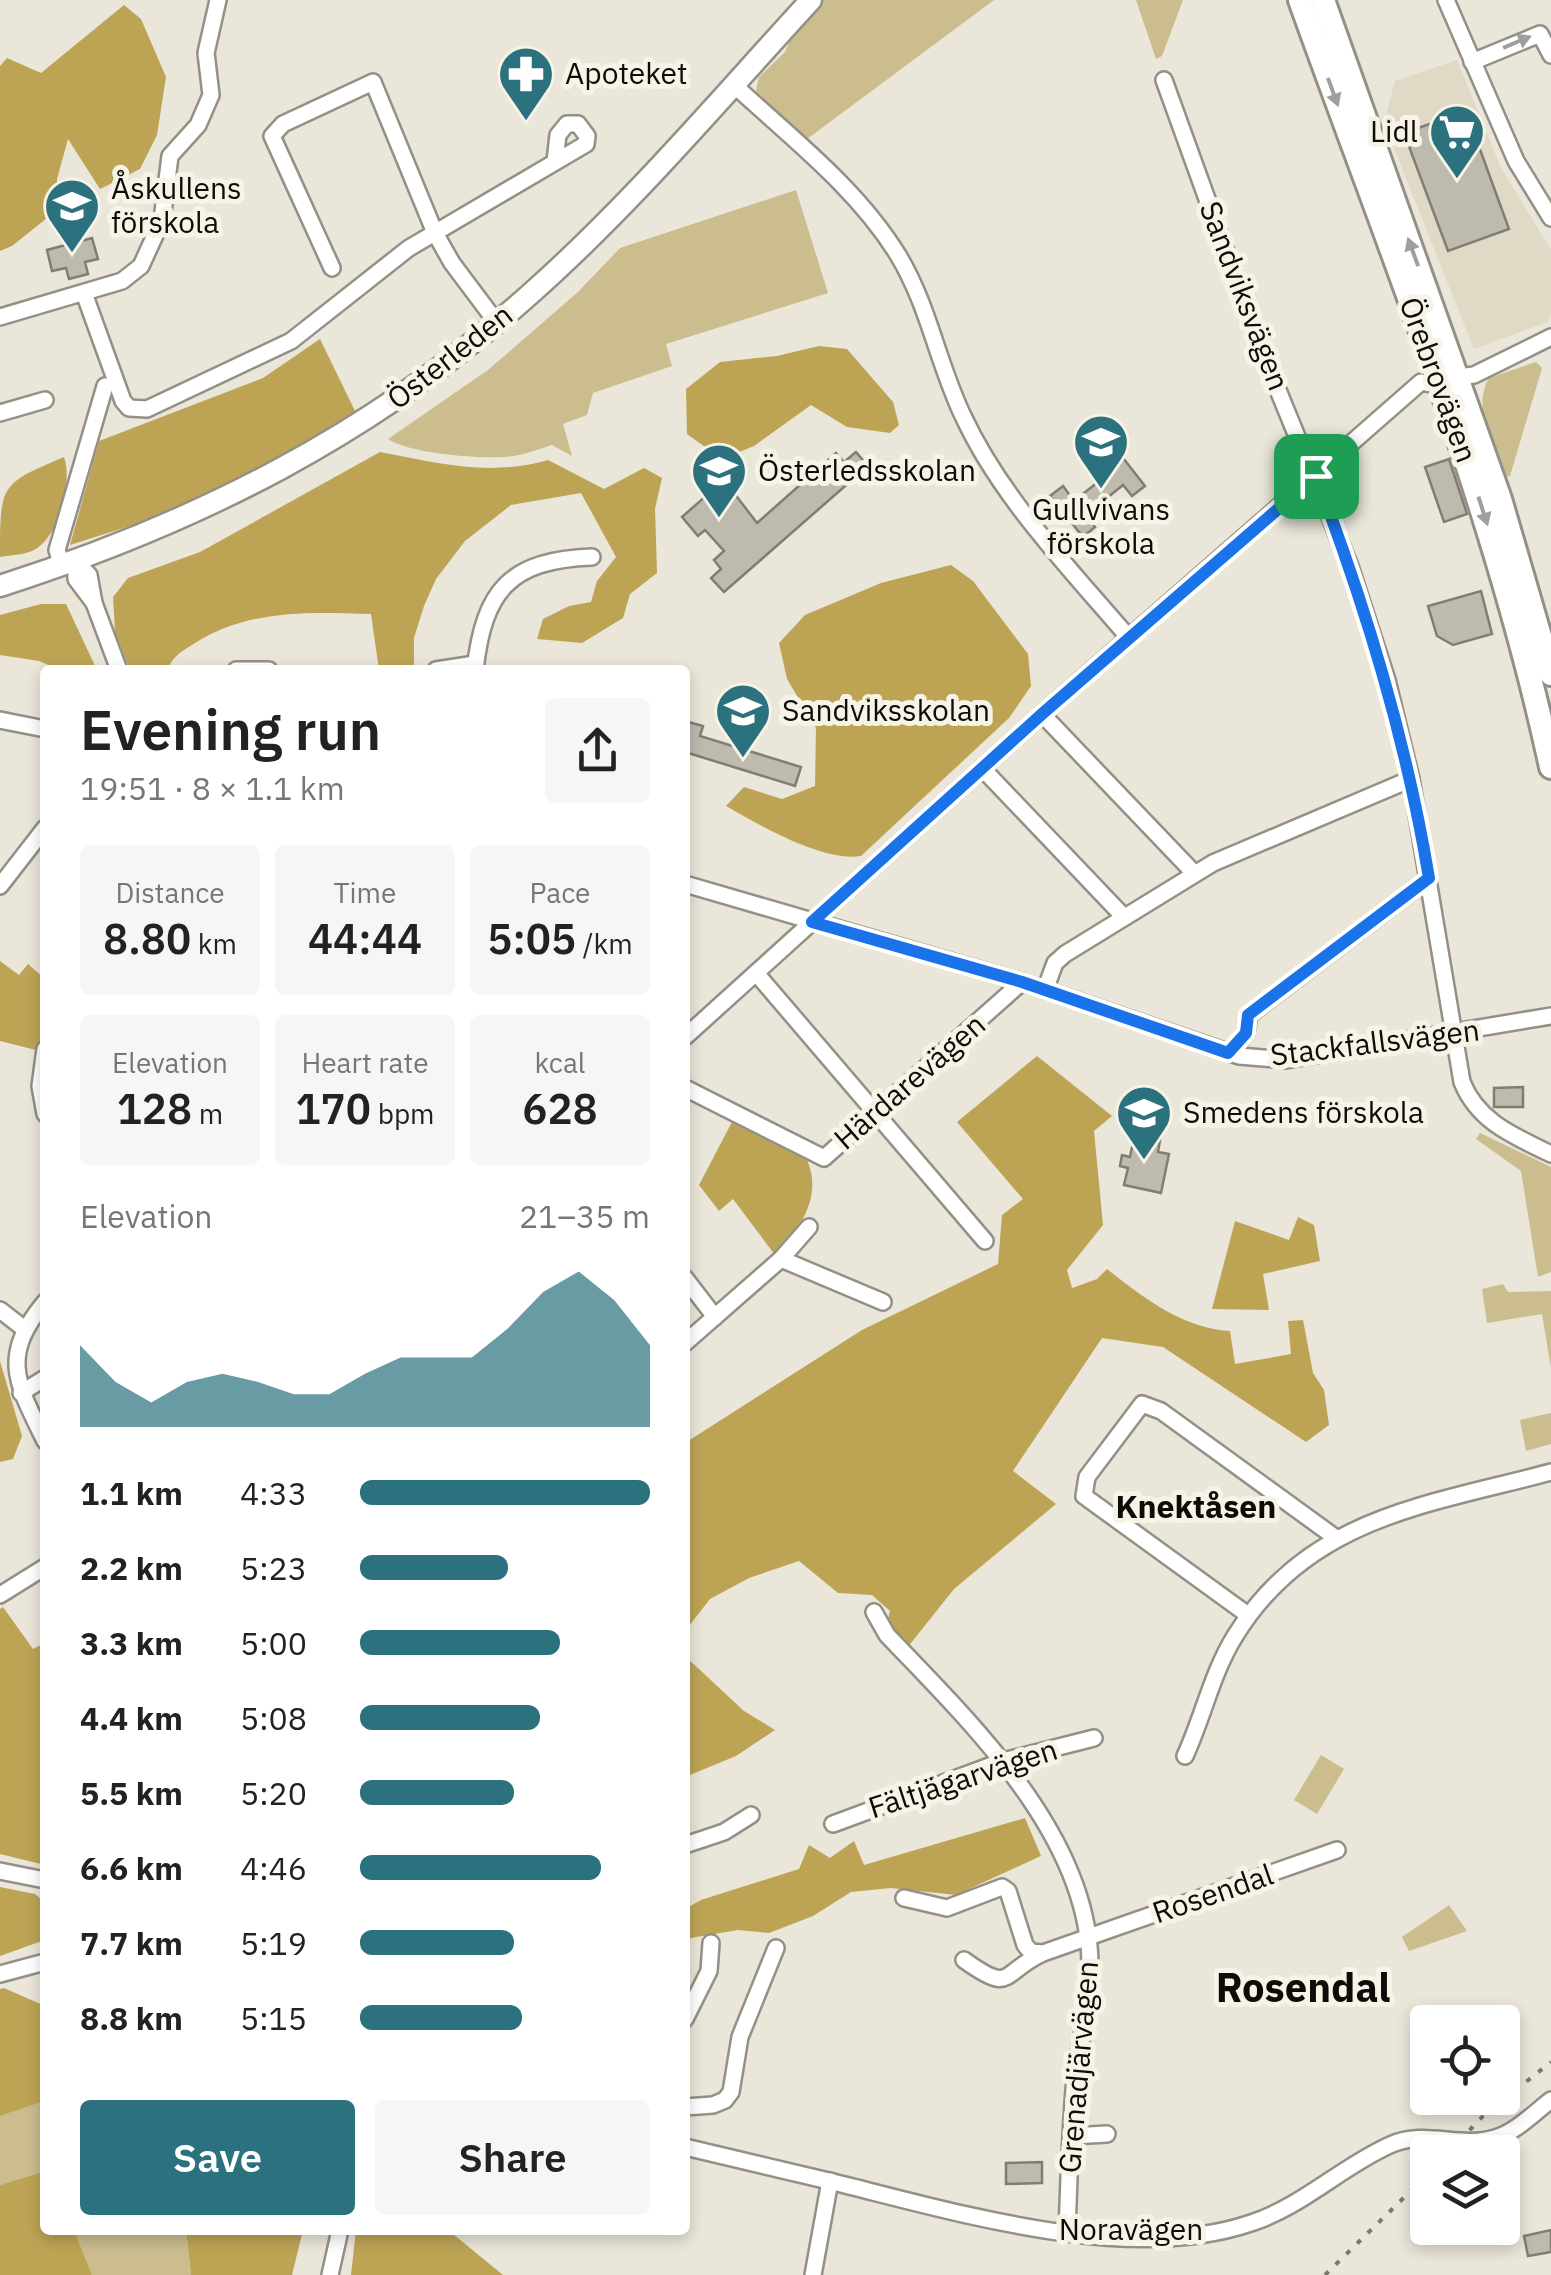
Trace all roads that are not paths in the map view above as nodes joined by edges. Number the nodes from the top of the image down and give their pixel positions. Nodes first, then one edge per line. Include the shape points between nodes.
1 (218, 0) edge
2 (811, 0) edge
3 (1300, 0) edge
4 (1323, 0) edge
5 (1446, 0) edge
6 (1551, 56) edge
7 (1472, 62) junction
8 (1164, 80) dead end
9 (733, 84) junction
10 (555, 161) dead end
11 (1551, 218) edge
12 (436, 232) junction
13 (332, 268) dead end
14 (84, 293) junction
15 (0, 317) edge
16 (496, 323) junction
17 (1550, 340) edge
18 (1449, 381) junction
19 (105, 386) dead end
20 (45, 400) dead end
21 (0, 413) edge
22 (1316, 476) junction
23 (592, 557) dead end
24 (69, 564) junction
25 (0, 586) edge
26 (1129, 638) junction
27 (118, 665) edge
28 (475, 665) edge
29 (1551, 674) edge
30 (1042, 714) junction
31 (0, 720) edge
32 (40, 728) edge
33 (1551, 767) edge
34 (982, 768) junction
35 (1411, 779) junction
36 (40, 834) edge
37 (1194, 873) junction
38 (1429, 878) junction
39 (690, 885) edge
40 (0, 886) edge
41 (1124, 917) junction
42 (812, 922) junction
43 (756, 973) junction
44 (1022, 982) junction
45 (1046, 990) junction
46 (1551, 1016) edge
47 (690, 1032) edge
48 (1455, 1034) junction
49 (1228, 1053) junction
50 (690, 1091) edge
51 (875, 1114) junction
52 (1551, 1154) edge
53 (809, 1226) dead end
54 (985, 1241) dead end
55 (781, 1259) junction
56 (690, 1285) edge
57 (883, 1302) dead end
58 (40, 1307) edge
59 (0, 1310) edge
60 (714, 1317) junction
61 (22, 1327) junction
62 (690, 1339) edge
63 (40, 1381) edge
64 (22, 1393) junction
65 (40, 1431) edge
66 (1551, 1472) edge
67 (1336, 1538) junction
68 (40, 1570) edge
69 (0, 1595) edge
70 (874, 1612) dead end
71 (1248, 1616) junction
72 (1094, 1738) dead end
73 (1184, 1756) dead end
74 (1003, 1761) junction
75 (752, 1816) dead end
76 (832, 1824) dead end
77 (690, 1843) edge
78 (1338, 1850) dead end
79 (0, 1871) edge
80 (40, 1879) edge
81 (904, 1898) dead end
82 (1088, 1937) junction
83 (711, 1943) dead end
84 (776, 1948) dead end
85 (1043, 1953) junction
86 (964, 1960) dead end
87 (39, 1963) edge
88 (0, 1974) edge
89 (690, 2009) edge
90 (1551, 2100) edge
91 (690, 2107) edge
92 (1107, 2134) dead end
93 (1071, 2136) junction
94 (690, 2148) edge
95 (830, 2181) junction
96 (1067, 2232) junction
97 (339, 2235) edge
98 (330, 2275) edge
99 (812, 2275) edge

1 - 14 street via 206,53 211,95 205,114 170,156 159,229 141,266 122,281
2 - 9 main road, Österleden
3 -> 18 highway, Örebrovägen
18 -> 4 highway, Örebrovägen
5 - 7 street
7 -> 6 street via 1540,34
7 - 11 street via 1516,161
8 - 22 street, Sandviksvägen via 1262,351
9 - 16 main road, Österleden via 577,250
9 - 26 street via 884,235 917,291 974,440
10 - 12 street
12 - 13 street via 372,82 283,124 272,136
12 - 14 street via 291,342 141,410 129,408 119,394
12 - 16 street
14 - 15 street
16 - 24 main road, Österleden via 386,407 305,458 228,499
17 - 18 street via 1492,363 1470,364
18 - 22 street via 1421,382
18 - 29 highway, Örebrovägen via 1514,540
18 -> 33 highway, Örebrovägen
19 - 24 street via 58,550
20 - 21 street
22 - 26 street
22 - 35 street, Sandviksvägen via 1387,680
23 - 28 street via 540,563 506,582 485,615
24 - 25 main road, Österleden
24 - 27 street via 89,575
26 - 30 street
30 - 34 street
30 - 37 street
31 - 32 street
34 - 41 street
34 - 42 street
35 - 37 street
35 - 38 street, Sandviksvägen
36 - 40 street
37 - 41 street
38 - 48 street, Sandviksvägen
38 - 49 street via 1248,1015 1246,1033
39 - 42 street, Stackfallsvägen
41 - 45 street via 1055,964
42 - 43 street
42 - 44 street, Stackfallsvägen
43 - 47 street
43 - 51 street
44 - 45 street, Stackfallsvägen
44 - 51 street, Härdarevägen
45 - 49 street, Stackfallsvägen
46 - 48 street, Stackfallsvägen
48 - 49 street, Stackfallsvägen via 1286,1060
48 - 52 street, Sandviksvägen via 1470,1100 1505,1132
50 - 51 street, Härdarevägen via 824,1158
51 - 54 street
53 - 55 street
55 - 57 street
55 - 60 street
56 - 60 street
58 - 61 street
59 - 61 street
60 - 62 street
61 - 64 street via 14,1360
63 - 64 street
64 - 65 street
66 - 67 street via 1395,1512
67 - 71 street via 1290,1570
67 - 71 street via 1142,1404 1087,1476 1084,1496
68 - 69 street
70 - 74 street, Grenadjärvägen
71 - 73 street via 1224,1656
72 - 74 street, Fältjägarvägen
74 - 76 street, Fältjägarvägen
74 - 82 street, Grenadjärvägen via 1068,1872
75 - 77 street
78 - 82 street, Rosendal
79 - 80 street
81 - 85 street via 947,1908 1002,1887 1024,1945
82 - 85 street, Rosendal
82 - 93 street, Grenadjärvägen via 1089,1988
83 - 89 street via 708,1971
84 - 91 street via 740,2037 731,2092 712,2105
85 - 86 street, Rosendal via 998,1980
87 - 88 street
90 - 96 street, Noravägen via 1496,2138 1424,2136 1392,2144 1250,2224 1159,2236
92 - 93 street
93 - 96 street, Grenadjärvägen
94 - 95 street, Noravägen
95 - 96 street, Noravägen
95 - 99 street
97 - 98 street

